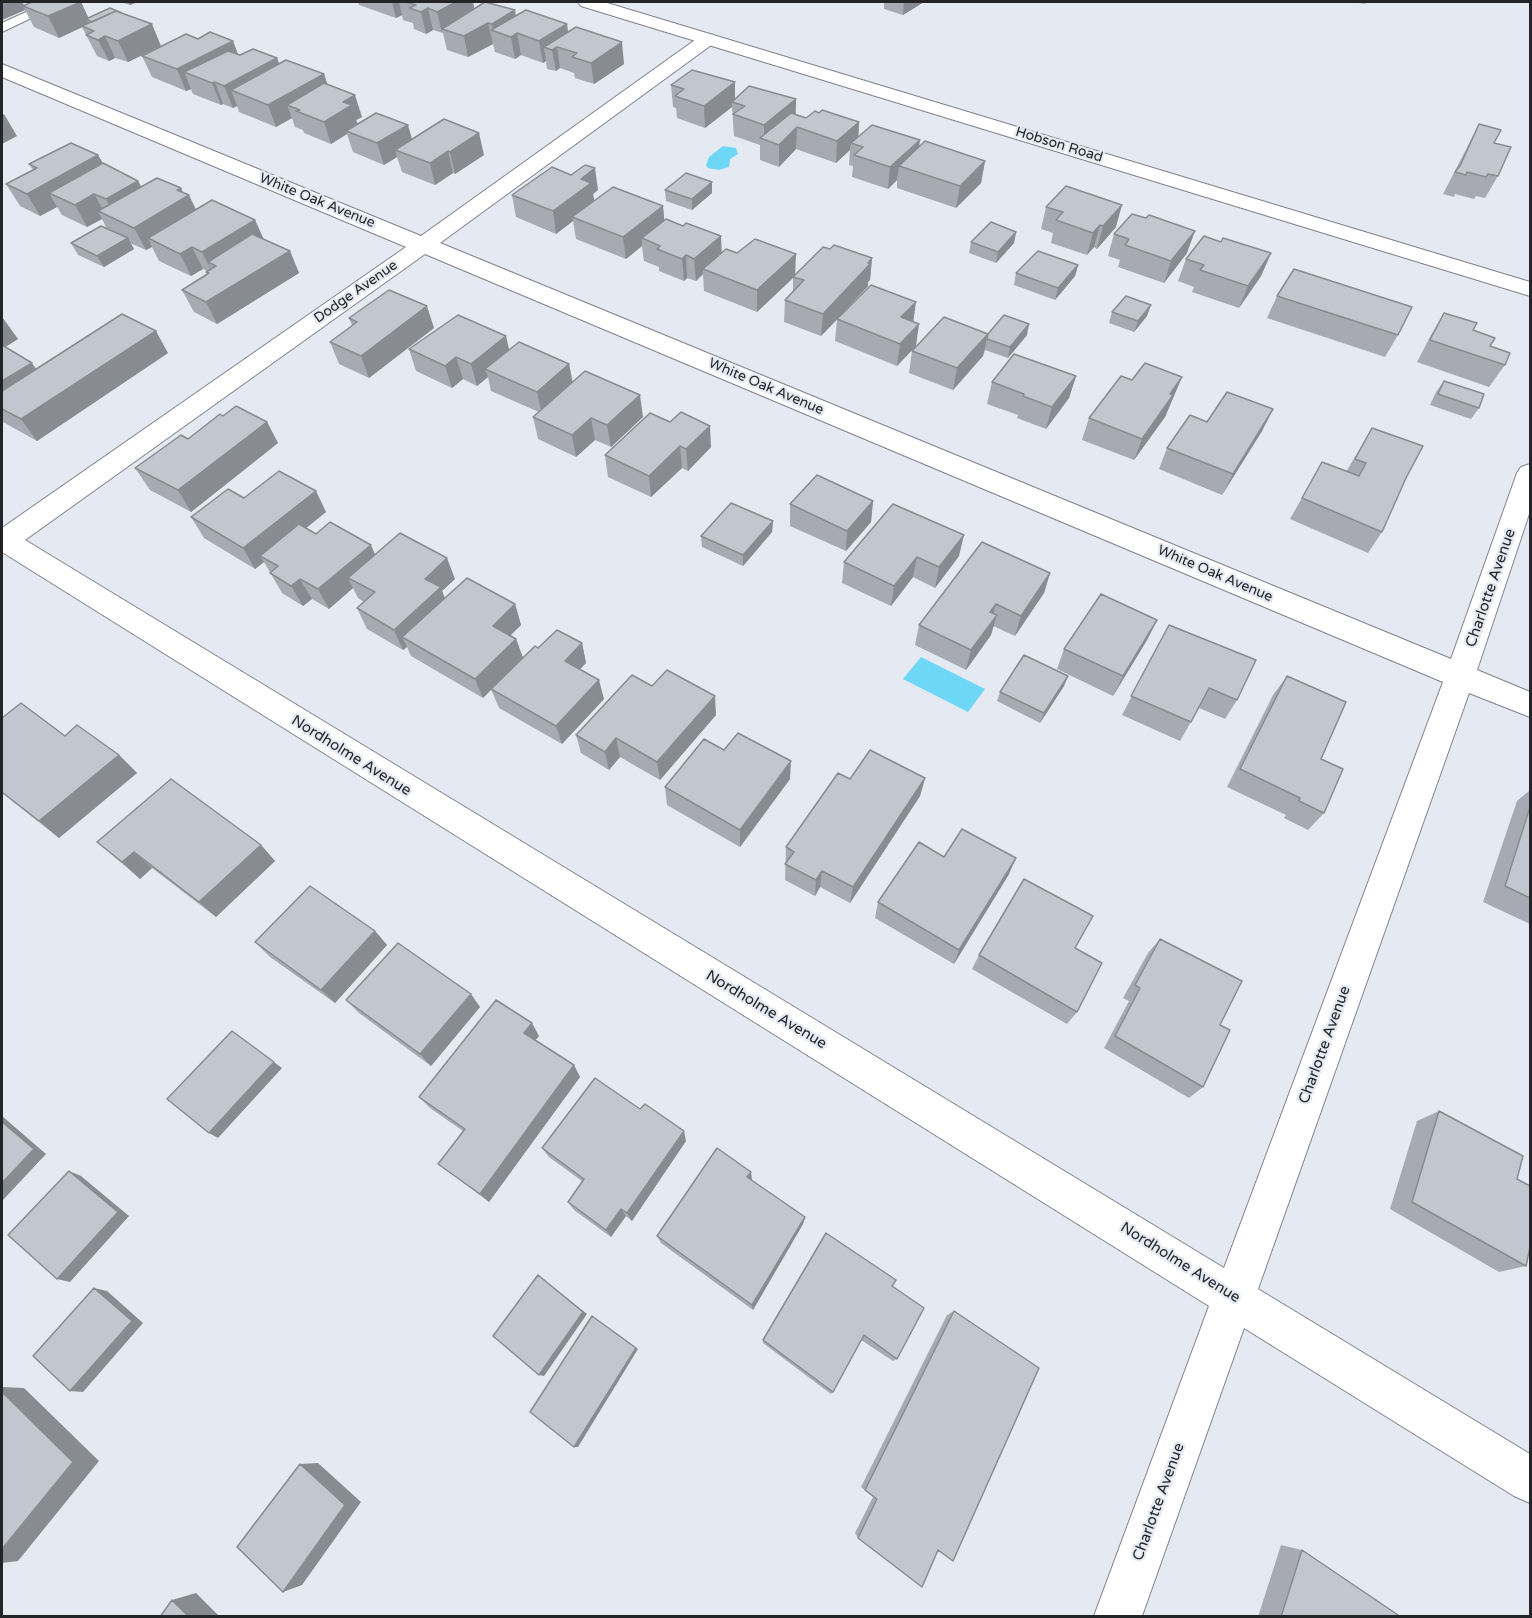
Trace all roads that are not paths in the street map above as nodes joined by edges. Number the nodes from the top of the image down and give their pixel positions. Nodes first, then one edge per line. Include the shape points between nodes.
1 (58, 2) edge
2 (587, 2) edge
3 (2, 28) edge
4 (708, 39) junction
5 (2, 70) edge
6 (423, 245) junction
7 (1530, 289) edge
8 (1530, 473) edge
9 (2, 540) edge
10 (1460, 676) junction
11 (1530, 705) edge
12 (1233, 1296) junction
13 (1530, 1480) edge
14 (1119, 1617) edge

1 - 3 lane
2 - 4 street, Hobson Road
4 - 6 street, Dodge Avenue
4 - 7 street, Hobson Road
5 - 6 street, White Oak Avenue
6 - 9 street, Dodge Avenue
6 - 10 street, White Oak Avenue
8 - 10 street, Charlotte Avenue
9 - 12 street, Nordholme Avenue
10 - 11 street, White Oak Avenue
10 - 12 street, Charlotte Avenue
12 - 13 street, Nordholme Avenue
12 - 14 street, Charlotte Avenue

